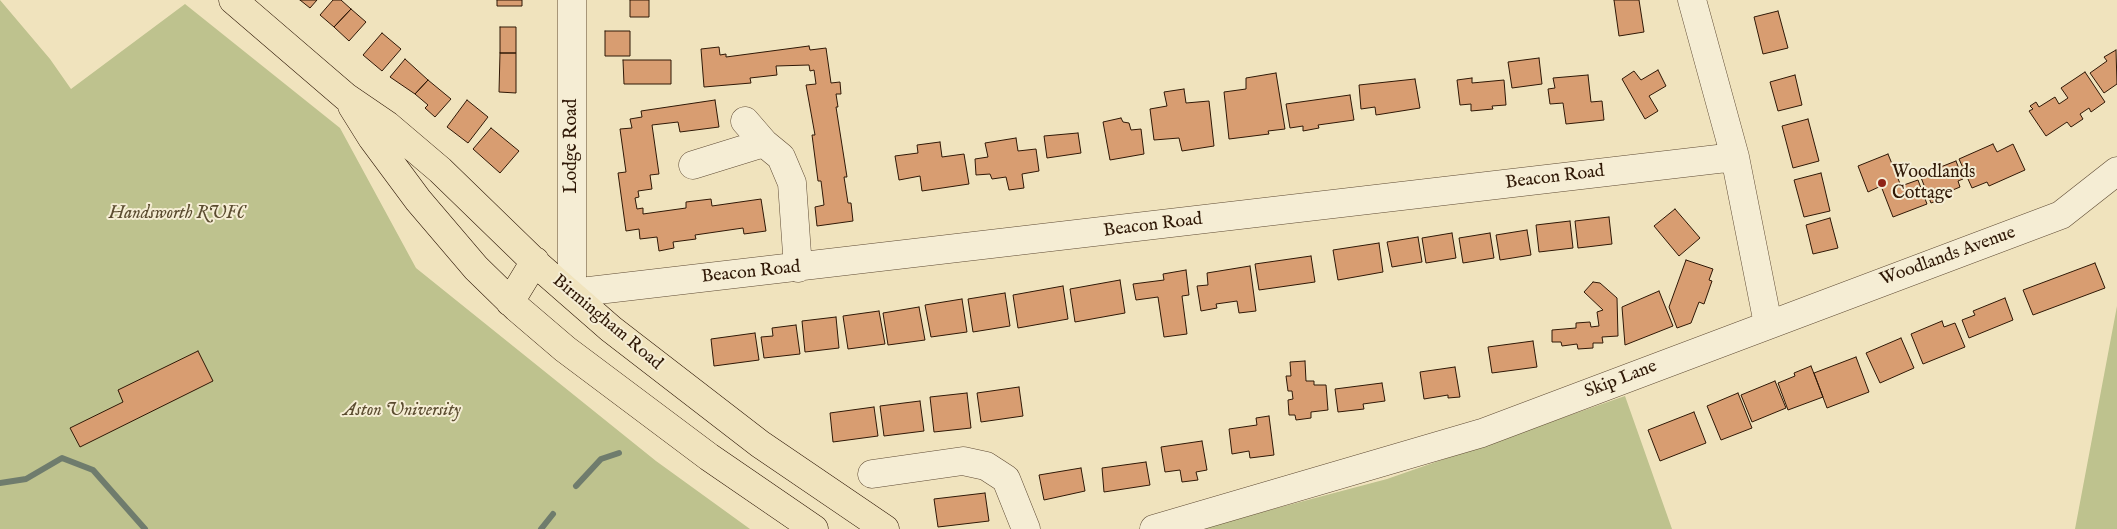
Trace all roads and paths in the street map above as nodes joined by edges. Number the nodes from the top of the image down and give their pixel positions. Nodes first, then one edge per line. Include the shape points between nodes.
1 (234, 0) edge
2 (572, 0) edge
3 (1692, 0) edge
4 (346, 97) junction
5 (745, 121) dead end
6 (764, 143) junction
7 (1735, 156) junction
8 (692, 164) dead end
9 (2117, 171) edge
10 (535, 262) junction
11 (798, 268) junction
12 (572, 293) junction
13 (510, 302) junction
14 (1768, 324) junction
15 (611, 329) junction
16 (587, 365) junction
17 (872, 474) dead end
18 (814, 529) edge
19 (884, 529) edge
20 (1026, 529) edge
21 (1154, 529) edge

1 - 4 highway, Birmingham Road
2 - 12 street, Lodge Road
3 - 7 street
4 - 10 highway, Birmingham Road via 387,125 440,170
4 - 13 highway, Birmingham Road via 418,200
5 - 6 street
6 - 8 street
6 - 11 street via 781,157 792,183
7 - 11 street, Beacon Road
7 - 14 street
9 - 14 street, Woodlands Avenue via 2061,216
10 - 12 highway, Birmingham Road
10 - 13 highway
11 - 12 street, Beacon Road
12 - 15 highway, Birmingham Road
13 - 16 highway, Birmingham Road
14 - 21 street, Skip Lane via 1482,434
15 - 16 highway
15 - 19 highway, Birmingham Road via 752,438
16 - 18 highway, Birmingham Road via 710,457
17 - 20 street via 963,461 986,466 1006,478

